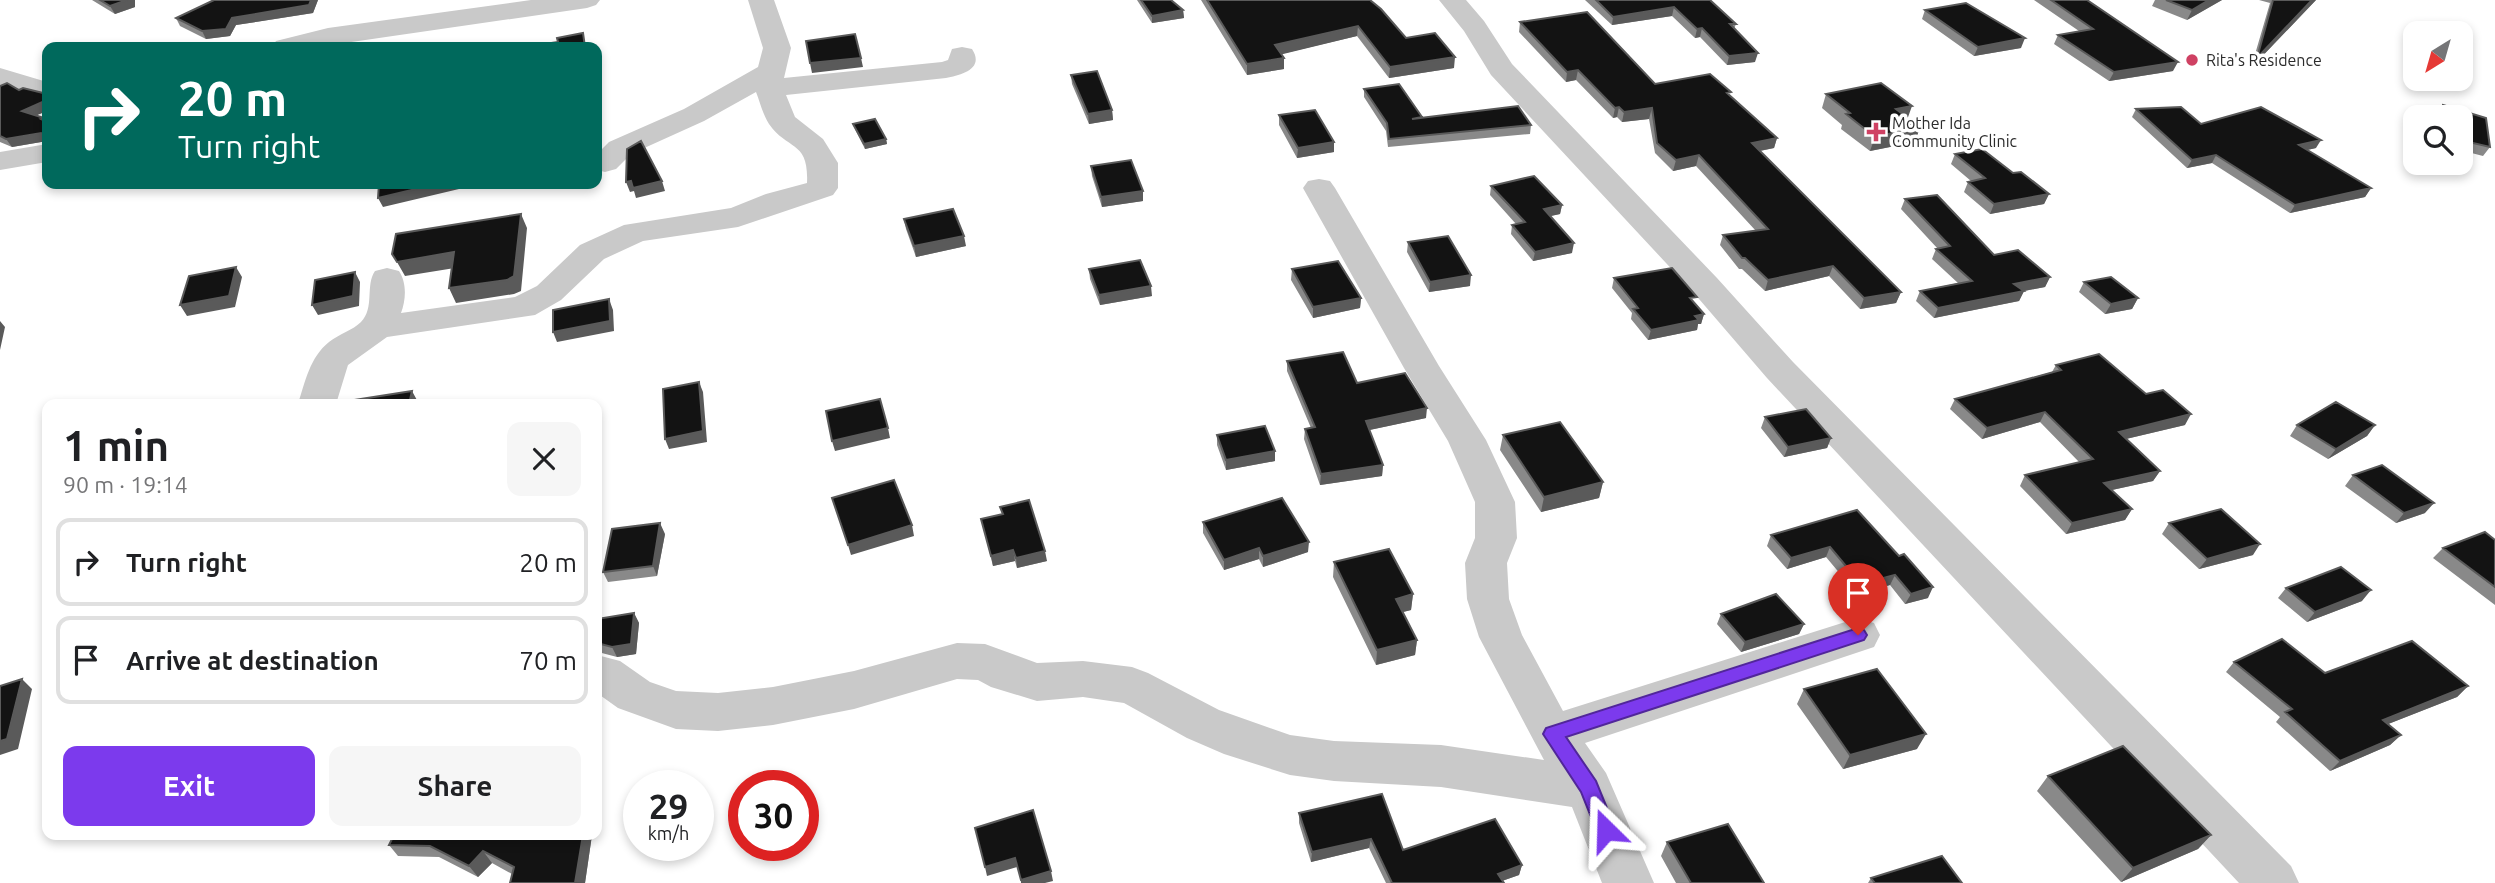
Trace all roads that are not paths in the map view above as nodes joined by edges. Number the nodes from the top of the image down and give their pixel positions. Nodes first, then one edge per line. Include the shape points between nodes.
1 (587, 0) edge
2 (761, 0) edge
3 (1452, 0) edge
4 (305, 42) edge
5 (962, 55) dead end
6 (0, 76) edge
7 (768, 79) junction
8 (42, 89) edge
9 (605, 163) dead end
10 (1319, 188) dead end
11 (387, 278) dead end
12 (378, 327) junction
13 (319, 399) edge
14 (1858, 635) dead end
15 (602, 674) edge
16 (1552, 734) junction
17 (1589, 788) junction
18 (1628, 883) edge
19 (2273, 883) edge

1 - 4 street
2 - 7 street via 777,48
3 - 19 street via 1501,69 1780,370
5 - 7 street via 961,65 946,70 796,87
6 - 8 street
7 - 9 street via 620,149
7 - 12 street via 782,121 812,145 823,163 822,188 738,217 635,232 592,252 549,293 523,307
10 - 16 street via 1467,440 1495,502 1496,538 1486,563 1488,599 1501,637
11 - 12 street via 387,303
12 - 13 street via 331,361
14 - 16 street
15 - 17 street via 634,695 676,710 718,712 854,690 957,662 985,662 1037,682 1083,679 1132,686 1216,729 1290,755 1441,766
16 - 17 street
17 - 18 street

